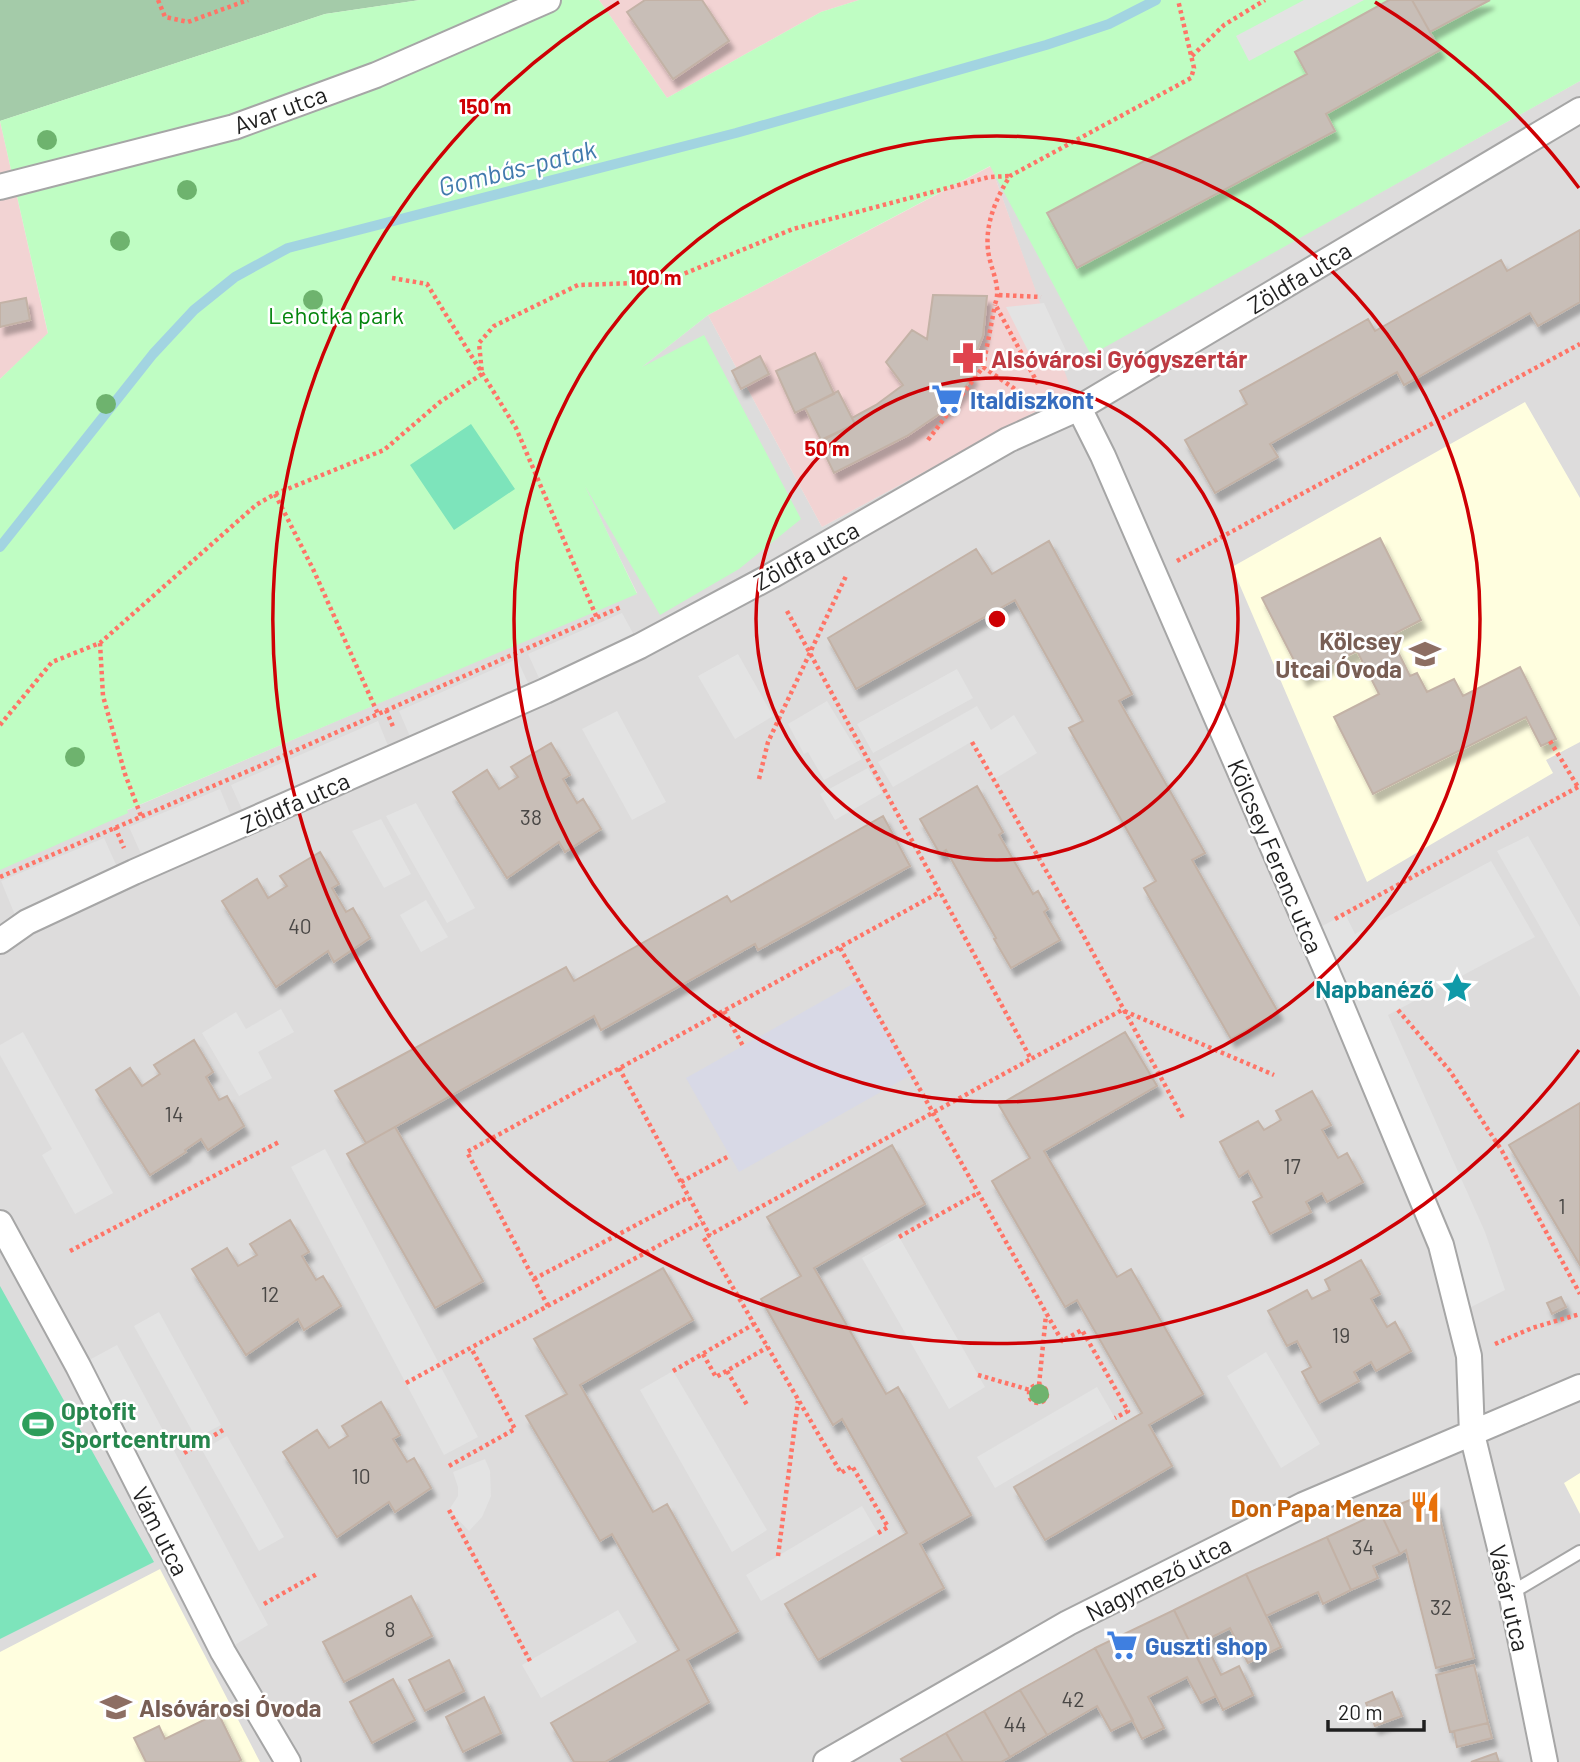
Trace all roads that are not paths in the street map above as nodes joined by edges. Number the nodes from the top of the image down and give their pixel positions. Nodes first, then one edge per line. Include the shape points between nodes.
1 (548, 0) edge
2 (1580, 110) edge
3 (0, 187) edge
4 (1079, 408) junction
5 (0, 941) edge
6 (0, 1223) edge
7 (1580, 1387) edge
8 (1472, 1434) junction
9 (1580, 1552) edge
10 (1511, 1593) junction
11 (288, 1762) edge
12 (826, 1762) edge
13 (1545, 1762) edge

1 - 3 street, Avar utca via 376,75 234,127
2 - 4 street, Zöldfa utca
4 - 5 street, Zöldfa utca via 1008,440 640,646 134,872 27,922
4 - 8 street, Kölcsey Ferenc utca via 1441,1245 1469,1356
6 - 11 street, Vám utca via 223,1652
7 - 8 street, Nagymező utca
8 - 10 street, Vásár utca
8 - 12 street, Nagymező utca via 1303,1505 1068,1623
9 - 10 lane
10 - 13 street, Vásár utca

